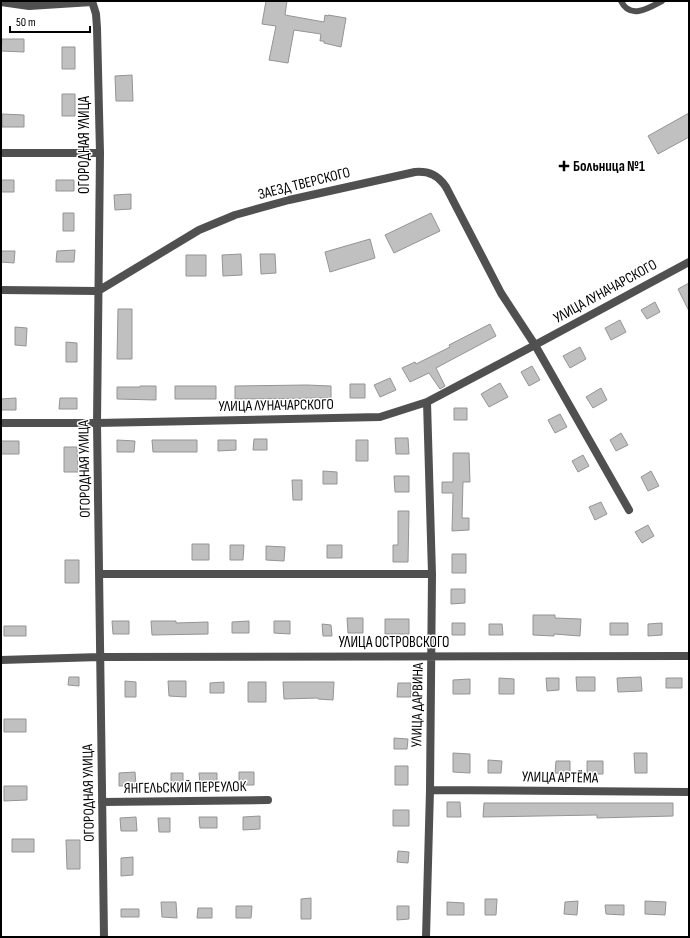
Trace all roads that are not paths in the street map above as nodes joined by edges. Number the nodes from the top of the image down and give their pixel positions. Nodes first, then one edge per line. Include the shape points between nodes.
1 (621, 1) edge
2 (662, 1) edge
3 (6, 2) edge
4 (92, 2) edge
5 (1, 153) edge
6 (100, 153) junction
7 (689, 262) edge
8 (1, 290) edge
9 (98, 291) junction
10 (535, 345) junction
11 (427, 402) junction
12 (1, 423) edge
13 (97, 423) junction
14 (630, 510) dead end
15 (99, 574) junction
16 (432, 574) junction
17 (431, 656) junction
18 (689, 656) edge
19 (100, 657) junction
20 (1, 660) edge
21 (430, 790) junction
22 (689, 792) edge
23 (268, 800) dead end
24 (102, 802) junction
25 (104, 937) edge
26 (426, 937) edge

1 - 2 lane via 632,11 644,11
3 - 4 street via 29,6
4 - 6 street, ОГОРОДНАЯ УЛИЦА via 97,28
5 - 6 street
6 - 9 street, ОГОРОДНАЯ УЛИЦА
7 - 10 street, УЛИЦА ЛУНАЧАРСКОГО
8 - 9 street
9 - 10 street, ЗАЕЗД ТВЕРСКОГО via 199,230 235,215 289,200 424,171 441,179 501,293
9 - 13 street, ОГОРОДНАЯ УЛИЦА
10 - 11 street, УЛИЦА ЛУНАЧАРСКОГО
10 - 14 street
11 - 13 street, УЛИЦА ЛУНАЧАРСКОГО via 380,417
11 - 16 street, УЛИЦА ДАРВИНА
12 - 13 street, УЛИЦА ЛУНАЧАРСКОГО
13 - 15 street, ОГОРОДНАЯ УЛИЦА
15 - 16 street
15 - 19 street, ОГОРОДНАЯ УЛИЦА
16 - 17 street, УЛИЦА ДАРВИНА
17 - 18 street, УЛИЦА ОСТРОВСКОГО
17 - 19 street, УЛИЦА ОСТРОВСКОГО
17 - 21 street, УЛИЦА ДАРВИНА
19 - 20 street, УЛИЦА ОСТРОВСКОГО
19 - 24 street, ОГОРОДНАЯ УЛИЦА
21 - 22 street, УЛИЦА АРТЁМА
21 - 26 street, УЛИЦА ДАРВИНА
23 - 24 street, ЯНГЕЛЬСКИЙ ПЕРЕУЛОК
24 - 25 street, ОГОРОДНАЯ УЛИЦА

